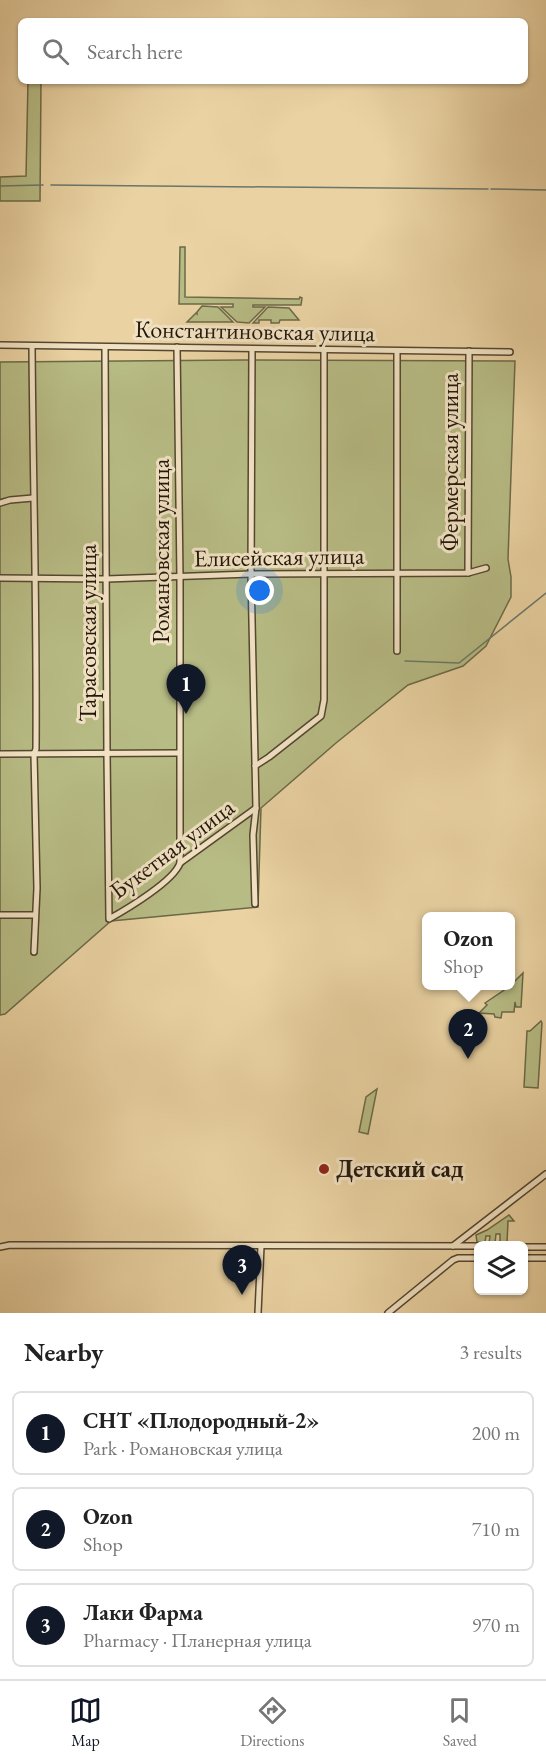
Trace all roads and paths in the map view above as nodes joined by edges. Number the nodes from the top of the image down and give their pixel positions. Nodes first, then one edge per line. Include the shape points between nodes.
1 (0, 345) edge
2 (32, 345) junction
3 (105, 346) junction
4 (177, 347) junction
5 (252, 349) junction
6 (324, 350) junction
7 (397, 351) junction
8 (469, 351) junction
9 (510, 352) dead end
10 (33, 498) junction
11 (0, 503) edge
12 (486, 568) dead end
13 (468, 573) junction
14 (251, 574) junction
15 (323, 574) junction
16 (396, 574) junction
17 (180, 577) junction
18 (0, 578) edge
19 (34, 578) junction
20 (106, 579) junction
21 (397, 651) dead end
22 (179, 753) junction
23 (0, 754) edge
24 (34, 754) junction
25 (107, 754) junction
26 (255, 766) junction
27 (256, 808) junction
28 (180, 863) junction
29 (255, 904) dead end
30 (0, 915) edge
31 (35, 915) junction
32 (110, 919) joint
33 (34, 952) dead end
34 (546, 1174) edge
35 (261, 1246) junction
36 (453, 1246) junction
37 (474, 1246) edge
38 (0, 1247) edge
39 (528, 1247) edge
40 (546, 1247) edge
41 (474, 1258) edge
42 (528, 1258) edge
43 (546, 1258) edge
44 (258, 1313) edge
45 (388, 1313) edge

1 - 2 street, Константиновская улица
2 - 3 street, Константиновская улица
2 - 10 street
3 - 4 street, Константиновская улица
3 - 20 street, Тарасовская улица
4 - 5 street, Константиновская улица
4 - 17 street, Романовская улица
5 - 6 street, Константиновская улица
5 - 14 street
6 - 7 street, Константиновская улица
6 - 15 street
7 - 8 street, Константиновская улица
7 - 16 street
8 - 9 street, Константиновская улица
8 - 13 street, Фермерская улица
10 - 11 street
10 - 19 street
12 - 13 street, Елисейская улица
13 - 16 street, Елисейская улица
14 - 15 street, Елисейская улица
14 - 17 street, Елисейская улица
14 - 26 street
15 - 16 street, Елисейская улица
15 - 26 street via 325,666 321,716
16 - 21 street
17 - 20 street, Елисейская улица
17 - 22 street, Романовская улица
18 - 19 street, Елисейская улица
19 - 20 street, Елисейская улица
19 - 24 street
20 - 25 street, Тарасовская улица
22 - 25 street
22 - 28 street, Романовская улица
23 - 24 street
24 - 25 street
24 - 31 street
25 - 32 street, Тарасовская улица
26 - 27 street
27 - 28 street, Букетная улица
27 - 29 street
28 - 32 street, Букетная улица via 174,875
30 - 31 street
31 - 33 street
34 - 36 street
35 - 36 street
35 - 38 street
35 - 44 street
36 - 37 street
39 - 40 street
41 - 45 street via 453,1260
42 - 43 street

